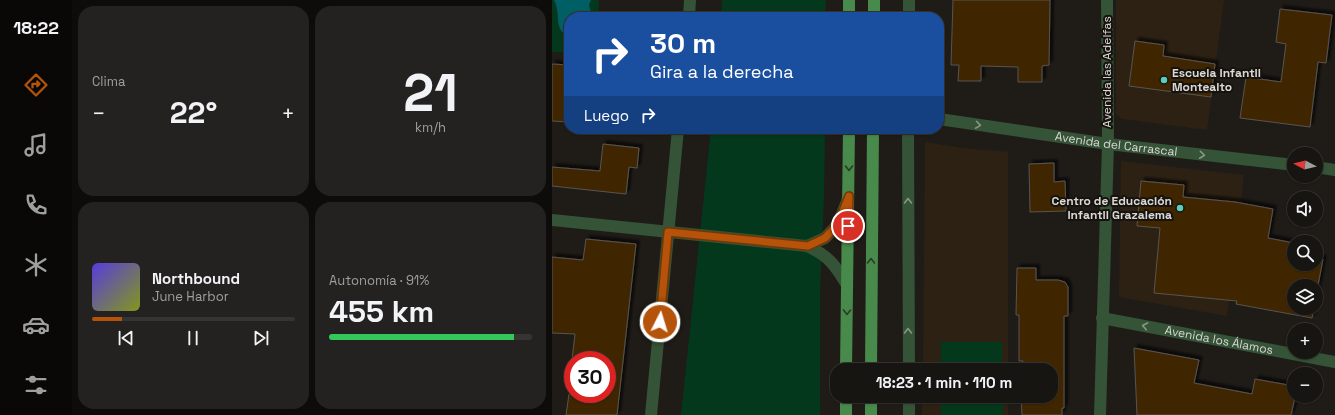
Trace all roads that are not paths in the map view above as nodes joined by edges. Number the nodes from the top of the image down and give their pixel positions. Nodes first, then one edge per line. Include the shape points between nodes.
1 (690, 0) edge
2 (849, 0) edge
3 (874, 0) edge
4 (909, 0) edge
5 (1107, 0) edge
6 (689, 12) edge
7 (849, 12) edge
8 (874, 12) edge
9 (909, 12) edge
10 (944, 120) edge
11 (678, 134) edge
12 (849, 134) edge
13 (873, 134) edge
14 (908, 134) edge
15 (1108, 144) junction
16 (1287, 164) edge
17 (1323, 168) edge
18 (1335, 170) edge
19 (849, 196) junction
20 (552, 220) edge
21 (668, 232) junction
22 (808, 246) junction
23 (847, 285) junction
24 (1102, 318) junction
25 (1335, 362) edge
26 (846, 363) edge
27 (871, 363) edge
28 (908, 363) edge
29 (846, 403) edge
30 (871, 403) edge
31 (908, 403) edge
32 (651, 415) edge
33 (846, 415) edge
34 (871, 415) edge
35 (909, 415) edge
36 (1100, 415) edge

1 - 6 street
2 - 7 main road
3 - 8 main road
4 - 9 street
5 - 15 street, Avenida las Adelfas
10 -> 15 street, Avenida del Carrascal
11 - 21 street
12 -> 19 main road
27 -> 13 main road
28 -> 14 street
15 -> 16 street, Avenida del Carrascal
15 - 24 street, Avenida las Adelfas
17 - 18 street
19 - 22 street via 838,224 825,238
19 - 23 main road
20 - 21 street
21 - 22 street
21 - 32 street
22 - 23 street via 823,254 837,268
23 -> 26 main road
25 -> 24 street, Avenida los Álamos
24 - 36 street, Avenida las Adelfas
29 - 33 main road
30 - 34 main road
31 - 35 street

